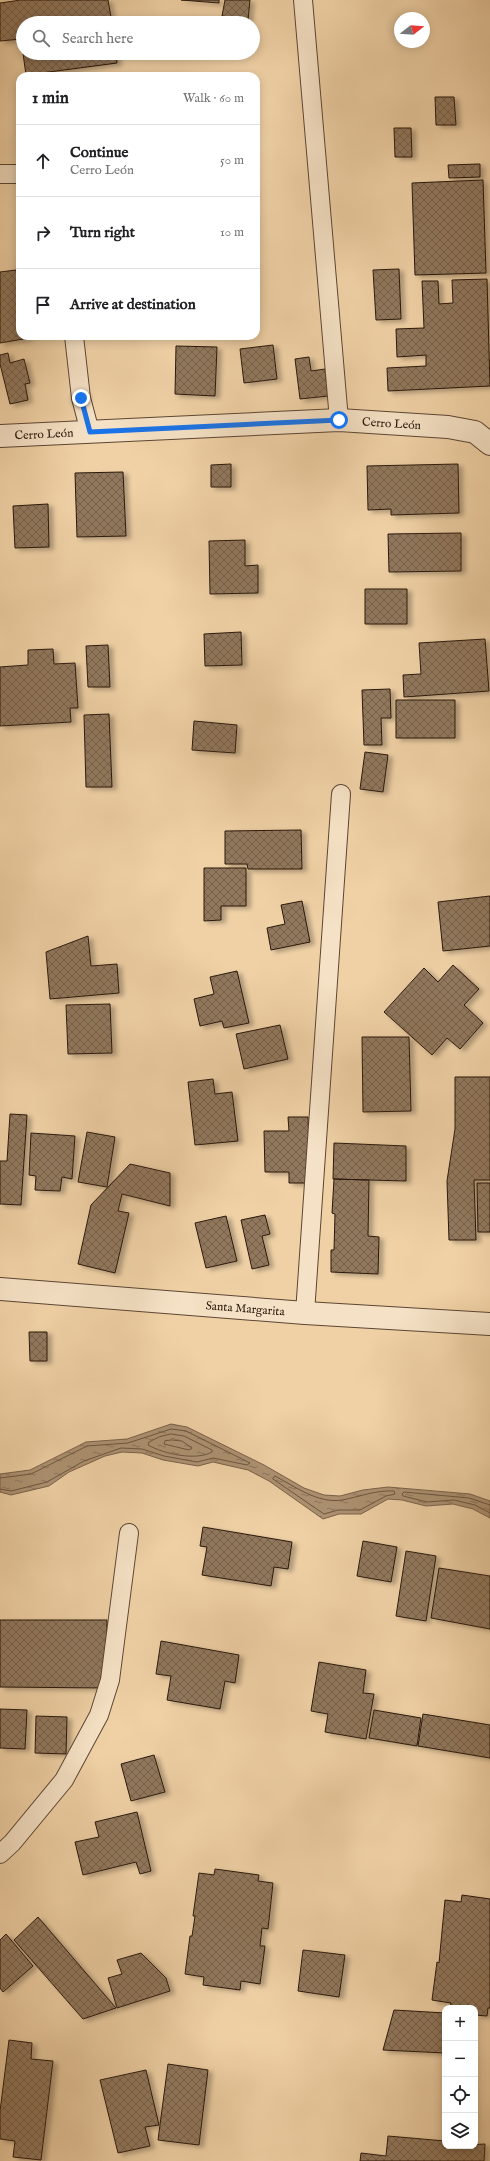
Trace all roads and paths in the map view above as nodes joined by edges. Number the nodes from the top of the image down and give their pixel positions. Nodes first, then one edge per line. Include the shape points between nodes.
1 (303, 0) edge
2 (0, 174) edge
3 (16, 174) edge
4 (74, 340) edge
5 (339, 420) junction
6 (90, 432) junction
7 (0, 436) edge
8 (490, 444) edge
9 (340, 794) dead end
10 (0, 1289) edge
11 (306, 1313) junction
12 (490, 1324) edge
13 (129, 1533) dead end
14 (0, 1854) edge

1 - 5 lane
2 - 3 lane
4 - 6 lane via 81,398
5 - 6 street, Cerro León
5 - 8 street, Cerro León via 448,427 475,432
6 - 7 street, Cerro León
9 - 11 lane
10 - 11 street, Santa Margarita
11 - 12 street, Santa Margarita
13 - 14 lane via 110,1680 99,1715 64,1780

